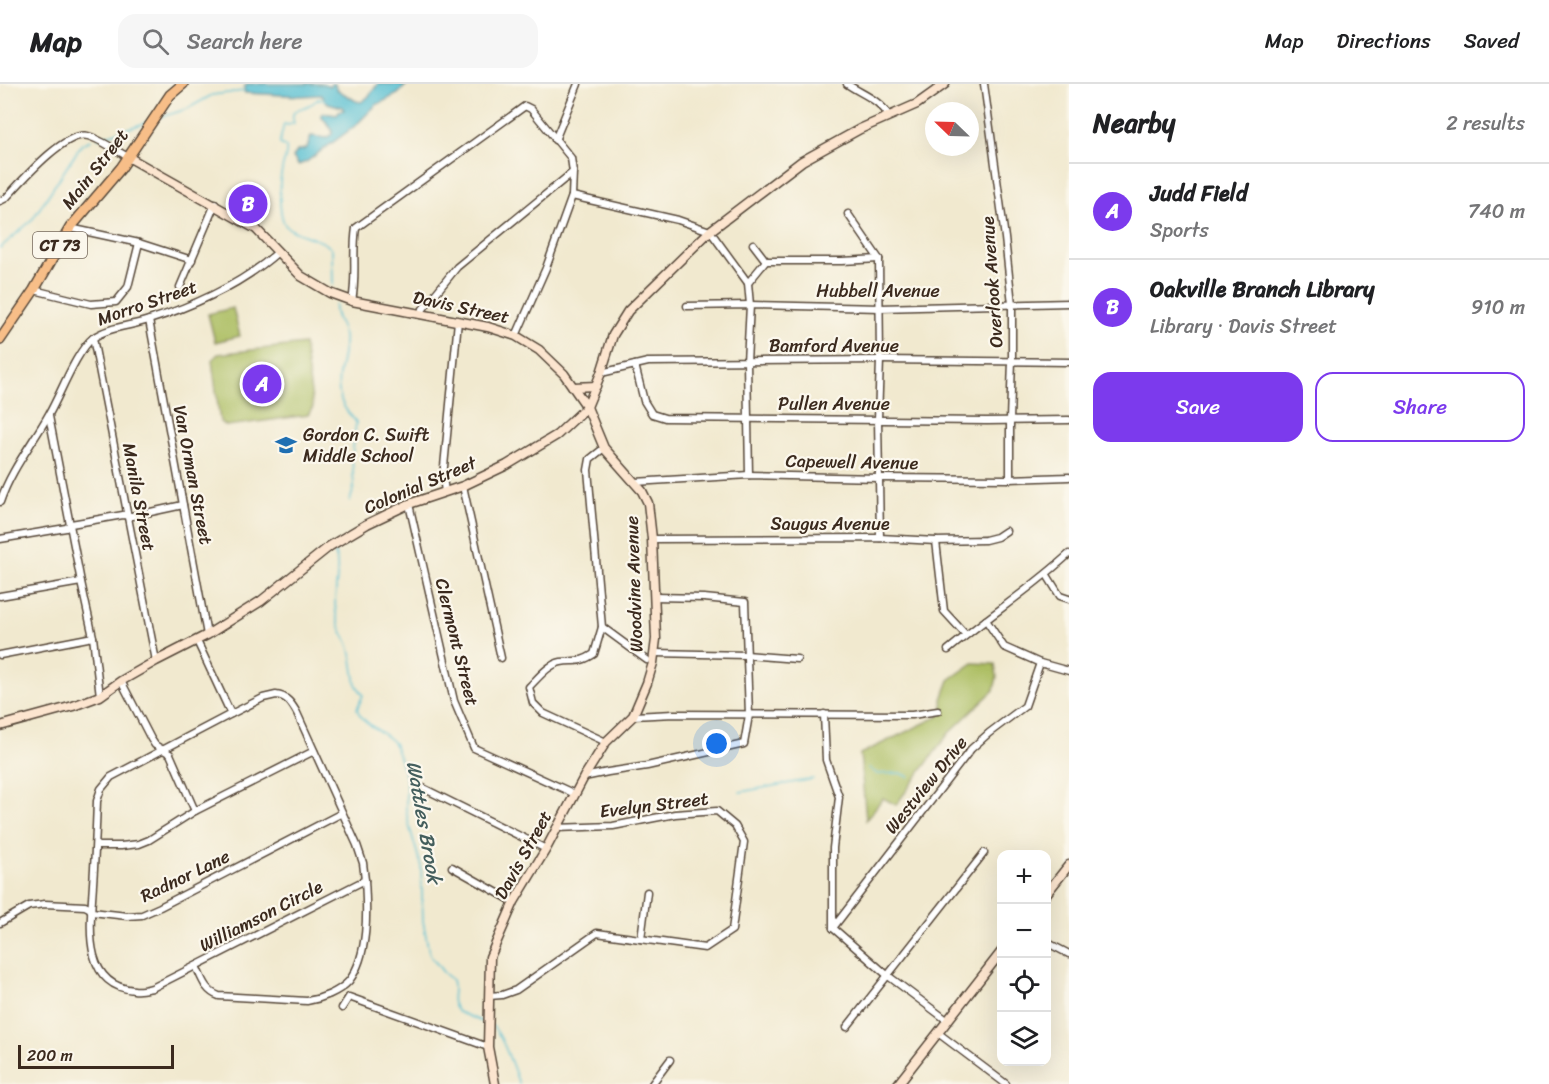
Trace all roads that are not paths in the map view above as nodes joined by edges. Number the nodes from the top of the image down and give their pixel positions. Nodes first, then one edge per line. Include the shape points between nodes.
1 (578, 84) edge
2 (847, 84) edge
3 (945, 84) edge
4 (984, 84) edge
5 (180, 85) edge
6 (889, 116) junction
7 (555, 140) junction
8 (129, 157) junction
9 (573, 172) junction
10 (572, 196) junction
11 (0, 201) edge
12 (214, 204) junction
13 (848, 214) dead end
14 (70, 228) junction
15 (710, 231) junction
16 (139, 243) junction
17 (753, 244) dead end
18 (278, 252) junction
19 (879, 259) junction
20 (192, 260) junction
21 (766, 261) junction
22 (748, 283) junction
23 (180, 287) dead end
24 (34, 290) junction
25 (352, 301) junction
26 (1069, 303) edge
27 (1012, 304) junction
28 (750, 305) junction
29 (687, 306) dead end
30 (880, 308) junction
31 (419, 314) junction
32 (149, 320) junction
33 (458, 321) junction
34 (516, 336) junction
35 (93, 338) junction
36 (0, 340) edge
37 (880, 360) junction
38 (1012, 360) junction
39 (747, 362) junction
40 (1069, 362) edge
41 (635, 365) junction
42 (601, 373) junction
43 (596, 386) junction
44 (573, 387) junction
45 (587, 407) junction
46 (48, 415) junction
47 (748, 418) junction
48 (878, 419) junction
49 (1010, 420) junction
50 (1069, 420) edge
51 (570, 423) junction
52 (595, 425) junction
53 (604, 448) junction
54 (749, 475) junction
55 (1069, 477) edge
56 (879, 478) junction
57 (1010, 479) junction
58 (635, 482) junction
59 (463, 486) junction
60 (445, 492) junction
61 (0, 502) edge
62 (409, 504) junction
63 (183, 505) junction
64 (128, 515) junction
65 (70, 526) junction
66 (1005, 531) dead end
67 (880, 538) junction
68 (0, 539) edge
69 (652, 539) junction
70 (936, 541) junction
71 (1069, 554) edge
72 (1047, 575) junction
73 (81, 582) junction
74 (0, 596) edge
75 (654, 597) junction
76 (1069, 599) edge
77 (986, 620) junction
78 (602, 627) junction
79 (966, 635) junction
80 (207, 636) junction
81 (93, 637) junction
82 (196, 641) junction
83 (948, 650) dead end
84 (656, 652) junction
85 (0, 655) edge
86 (746, 655) junction
87 (501, 658) dead end
88 (797, 659) dead end
89 (156, 661) junction
90 (650, 662) junction
91 (1040, 663) junction
92 (1069, 671) edge
93 (121, 681) junction
94 (100, 696) junction
95 (938, 711) dead end
96 (231, 714) junction
97 (824, 714) junction
98 (749, 715) junction
99 (633, 716) junction
100 (0, 726) edge
101 (606, 742) junction
102 (162, 749) junction
103 (314, 751) junction
104 (584, 777) junction
105 (423, 788) dead end
106 (574, 794) junction
107 (195, 811) junction
108 (342, 813) junction
109 (556, 828) junction
110 (96, 846) junction
111 (546, 849) junction
112 (984, 853) dead end
113 (1069, 865) edge
114 (452, 867) dead end
115 (365, 880) junction
116 (1051, 889) edge
117 (647, 892) dead end
118 (514, 902) junction
119 (92, 912) junction
120 (0, 923) edge
121 (832, 928) junction
122 (641, 939) junction
123 (1051, 944) edge
124 (1069, 954) edge
125 (997, 957) edge
126 (196, 966) junction
127 (887, 975) junction
128 (489, 996) junction
129 (342, 1008) dead end
130 (948, 1021) junction
131 (846, 1027) dead end
132 (938, 1033) junction
133 (488, 1043) junction
134 (670, 1060) dead end
135 (495, 1084) edge
136 (652, 1084) edge
137 (898, 1084) edge
138 (1006, 1084) edge

1 - 7 street
2 - 6 street via 878,101
3 - 6 main road, Colonial Street via 917,104
4 - 27 street, Overlook Avenue
5 - 8 main road, Main Street / CT 73
6 - 15 main road, Colonial Street via 801,161
7 - 9 street via 571,158
7 - 25 street via 525,106 356,228
8 - 11 street via 90,136 74,136 54,149
8 - 12 main road, Davis Street
8 - 14 main road, Main Street / CT 73
9 - 10 street
9 - 31 street via 457,267
10 - 15 street
10 - 34 street
12 - 18 main road, Davis Street via 256,229
12 - 20 street
13 - 19 street
14 - 16 street
14 - 24 main road, Main Street / CT 73
15 - 22 street
15 - 42 main road, Colonial Street via 628,311 613,335
16 - 20 street
16 - 24 street via 128,287 116,302 91,304
17 - 21 street
18 - 25 main road, Davis Street via 301,276
18 - 32 street, Morro Street via 236,283 195,304
19 - 21 street
19 - 30 street
20 - 23 street
21 - 22 street
22 - 28 street
24 - 36 main road, Main Street / CT 73
25 - 31 main road, Davis Street
26 - 27 street, Hubbell Avenue
27 - 30 street, Hubbell Avenue
27 - 38 street, Overlook Avenue
28 - 29 street, Hubbell Avenue
28 - 30 street, Hubbell Avenue
28 - 39 street
30 - 37 street
31 - 33 main road, Davis Street
32 - 35 street, Morro Street
32 - 63 street, Van Orman Street
33 - 34 main road, Davis Street
33 - 60 street via 442,477
34 - 44 main road, Davis Street via 539,351
35 - 46 street, Morro Street
35 - 64 street, Manila Street
37 - 38 street, Bamford Avenue
37 - 39 street, Bamford Avenue
37 - 48 street
38 - 40 street, Bamford Avenue
38 - 49 street, Overlook Avenue
39 - 41 street, Bamford Avenue
39 - 47 street
41 - 42 street, Bamford Avenue
41 - 47 street, Pullen Avenue via 644,401 652,414 665,418
42 - 43 main road, Colonial Street
43 - 44 main road
43 - 45 main road, Colonial Street
44 - 45 main road, Davis Street
45 - 51 main road, Colonial Street
45 - 52 main road, Davis Street
46 - 61 street, Morro Street via 7,483
46 - 65 street
47 - 48 street, Pullen Avenue
47 - 54 street
48 - 49 street, Pullen Avenue
48 - 56 street
49 - 50 street, Pullen Avenue
49 - 57 street, Overlook Avenue
51 - 52 main road via 586,421
51 - 59 main road, Colonial Street via 507,465
52 - 53 main road, Davis Street
53 - 58 main road, Woodvine Avenue
53 - 78 street via 590,459 588,470
54 - 56 street, Capewell Avenue
54 - 58 street, Capewell Avenue
55 - 57 street, Capewell Avenue
56 - 57 street, Capewell Avenue
56 - 67 street
58 - 69 main road, Woodvine Avenue via 648,503
59 - 60 main road, Colonial Street
59 - 87 street
60 - 62 main road, Colonial Street
62 - 80 main road, Colonial Street via 330,546 261,601
62 - 106 street, Clermont Street via 454,701 474,748
63 - 64 street
63 - 80 street, Van Orman Street
64 - 65 street
64 - 89 street, Manila Street
65 - 68 street
65 - 73 street
66 - 70 street, Saugus Avenue via 985,540
67 - 69 street, Saugus Avenue
67 - 70 street, Saugus Avenue
69 - 75 main road, Woodvine Avenue
70 - 79 street via 944,611
71 - 72 street
72 - 76 street via 1060,596
72 - 77 street
73 - 74 street
73 - 81 street
75 - 84 main road, Woodvine Avenue
75 - 86 street via 745,602
77 - 79 street
77 - 91 street via 1004,647
78 - 90 street
78 - 101 street via 594,654 586,659 558,662 529,687 533,703 543,713
79 - 83 street
80 - 82 main road, Colonial Street
81 - 85 street
81 - 94 street
82 - 89 main road, Colonial Street
82 - 96 street
84 - 86 street
84 - 90 main road, Woodvine Avenue
86 - 88 street
86 - 98 street
89 - 93 main road, Colonial Street
90 - 99 main road, Davis Street via 647,683
91 - 92 street
91 - 121 street, Westview Drive via 1025,706 971,749
93 - 94 main road, Colonial Street
93 - 102 street via 151,739
94 - 100 main road, Colonial Street
95 - 97 street via 912,715
96 - 102 street, Williamson Circle
96 - 103 street, Williamson Circle via 263,698 283,695 297,713
97 - 98 street
97 - 121 street via 826,760 839,797 833,848
98 - 99 street
98 - 104 street via 744,744
99 - 101 main road, Davis Street
101 - 104 main road, Davis Street
102 - 107 street via 170,754
102 - 110 street, Williamson Circle via 105,783 97,801
103 - 107 street
103 - 108 street, Williamson Circle
104 - 106 main road, Davis Street
105 - 111 street
106 - 109 main road, Davis Street
107 - 110 street via 140,844
108 - 115 street, Williamson Circle via 357,844
108 - 119 street, Radnor Lane via 160,908 127,916
109 - 111 main road, Davis Street
109 - 122 street, Evelyn Street via 613,826 675,814 717,811 735,826 744,842 732,930 705,948
110 - 119 street, Williamson Circle
111 - 118 main road, Davis Street
112 - 127 street
113 - 116 main road
114 - 118 street
115 - 126 street, Williamson Circle
115 - 126 street via 362,952 349,981 329,994 307,1001 219,996 207,989
117 - 122 street
118 - 128 main road, Davis Street via 490,957
119 - 120 street, Radnor Lane via 85,906 36,904
119 - 126 street, Williamson Circle via 93,957 103,974 121,987 152,988
121 - 127 street
122 - 128 street, Evelyn Street via 597,933 516,990
123 - 124 street
125 - 130 main road
127 - 130 street
127 - 131 street
128 - 133 main road, Davis Street
129 - 133 street via 350,997
130 - 132 main road
132 - 137 main road
132 - 138 street
133 - 135 main road, Davis Street
134 - 136 street

